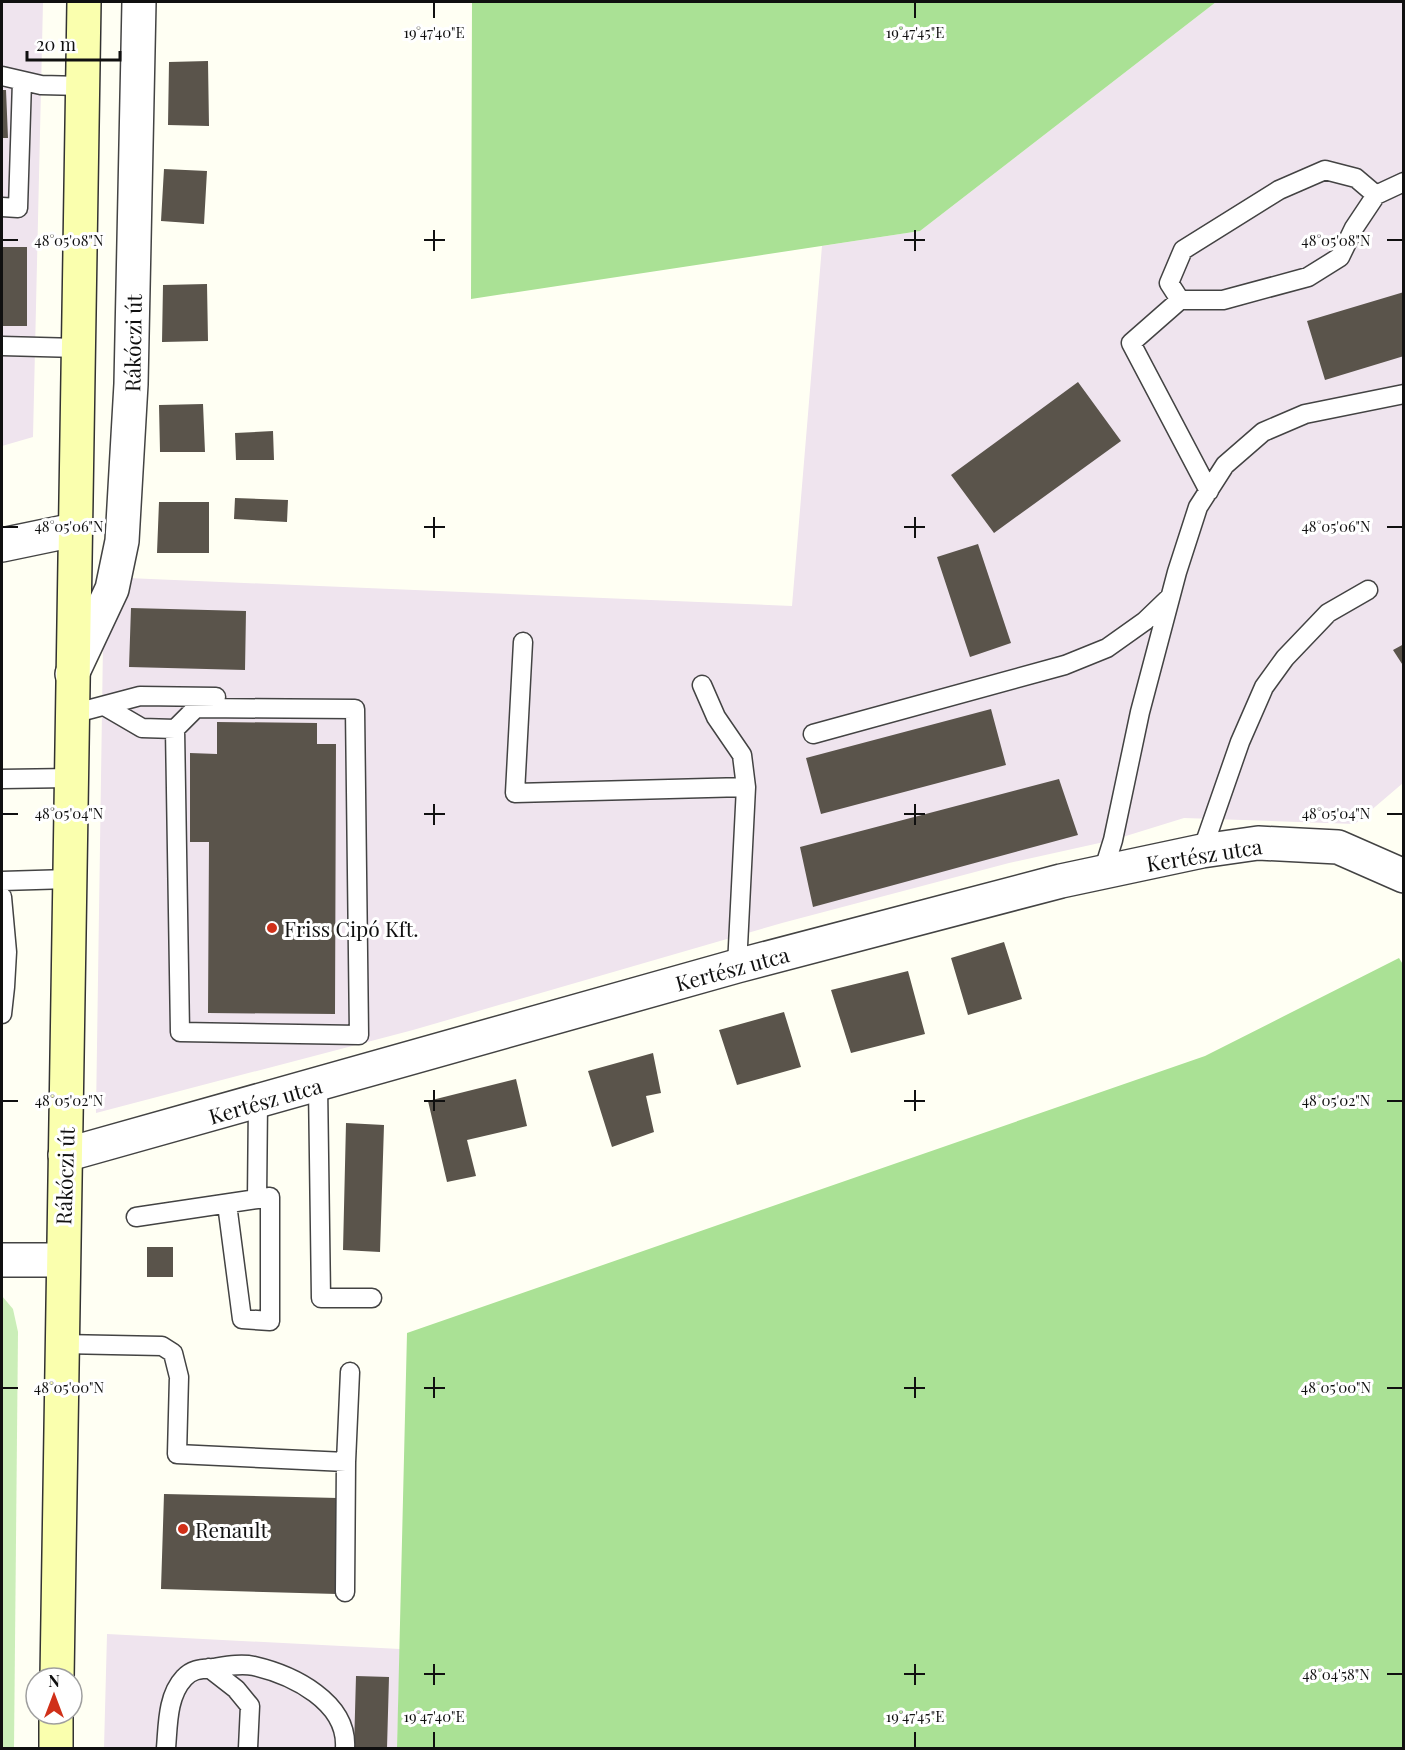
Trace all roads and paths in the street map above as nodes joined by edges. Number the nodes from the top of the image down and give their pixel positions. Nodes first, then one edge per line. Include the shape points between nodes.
1 (84, 2) edge
2 (139, 2) edge
3 (2, 76) edge
4 (22, 81) junction
5 (82, 86) junction
6 (1404, 182) edge
7 (1377, 195) junction
8 (2, 207) edge
9 (1180, 300) junction
10 (2, 346) edge
11 (78, 348) junction
12 (1404, 394) edge
13 (1209, 491) junction
14 (74, 530) junction
15 (2, 545) edge
16 (1368, 590) dead end
17 (1170, 596) junction
18 (524, 642) dead end
19 (72, 674) junction
20 (702, 685) dead end
21 (310, 698) dead end
22 (106, 707) junction
23 (72, 714) junction
24 (175, 729) junction
25 (813, 734) dead end
26 (71, 778) junction
27 (2, 779) edge
28 (746, 787) junction
29 (1202, 851) junction
30 (1103, 872) junction
31 (1404, 876) edge
32 (69, 879) junction
33 (2, 881) edge
34 (2, 897) edge
35 (737, 966) junction
36 (3, 987) edge
37 (2, 1014) edge
38 (318, 1085) junction
39 (258, 1102) junction
40 (66, 1155) junction
41 (257, 1199) junction
42 (227, 1203) junction
43 (136, 1217) dead end
44 (2, 1260) edge
45 (63, 1260) junction
46 (372, 1299) dead end
47 (62, 1344) junction
48 (350, 1372) dead end
49 (346, 1462) junction
50 (345, 1592) dead end
51 (57, 1666) edge
52 (209, 1668) junction
53 (56, 1726) edge
54 (56, 1749) edge
55 (166, 1749) edge
56 (248, 1749) edge
57 (345, 1749) edge

1 - 5 main road, Rákóczi út
2 - 19 street, Rákóczi út via 131,384 122,541 112,589
3 - 4 lane
4 - 5 lane
4 - 8 lane via 18,208
5 - 11 main road, Rákóczi út
6 - 7 lane
7 - 9 lane via 1340,257 1308,277 1223,300
7 - 9 lane via 1356,178 1325,170 1279,190 1184,250 1169,283
9 - 13 lane via 1131,343
10 - 11 lane
11 - 14 main road, Rákóczi út
12 - 13 lane via 1305,414 1263,432 1225,465
13 - 17 lane via 1198,507
14 - 15 street
14 - 19 main road, Rákóczi út
16 - 29 lane via 1328,613 1285,658 1264,687 1240,742
17 - 25 lane via 1145,621 1107,648 1065,664
17 - 30 lane
18 - 28 lane via 515,793
19 - 23 main road, Rákóczi út
20 - 28 lane via 716,717 742,755
21 - 22 lane via 140,696
22 - 23 lane
22 - 24 lane via 142,728
23 - 26 main road, Rákóczi út
24 - 24 lane via 180,1032 359,1035 355,710 196,708
26 - 27 lane
26 - 32 main road, Rákóczi út
28 - 35 lane
29 - 30 street, Kertész utca
29 - 31 street, Kertész utca via 1258,843 1338,847
30 - 35 street, Kertész utca
32 - 33 lane
32 - 40 main road, Rákóczi út
34 - 36 lane via 7,952
35 - 38 street, Kertész utca
36 - 37 lane
38 - 39 street, Kertész utca
38 - 46 lane via 321,1299
39 - 40 street, Kertész utca
39 - 41 lane
40 - 45 main road, Rákóczi út
41 - 42 lane
41 - 42 lane via 270,1197 270,1321 242,1319
42 - 43 lane
44 - 45 street
45 - 47 main road, Rákóczi út
47 - 49 lane via 162,1346 173,1353 179,1377 177,1454
47 - 51 main road, Rákóczi út
48 - 49 lane
49 - 50 lane
52 - 55 lane via 195,1670 177,1687 169,1714
52 - 56 lane via 236,1689 249,1706
52 - 57 lane via 252,1666 286,1676 324,1699 340,1720
53 - 54 main road

